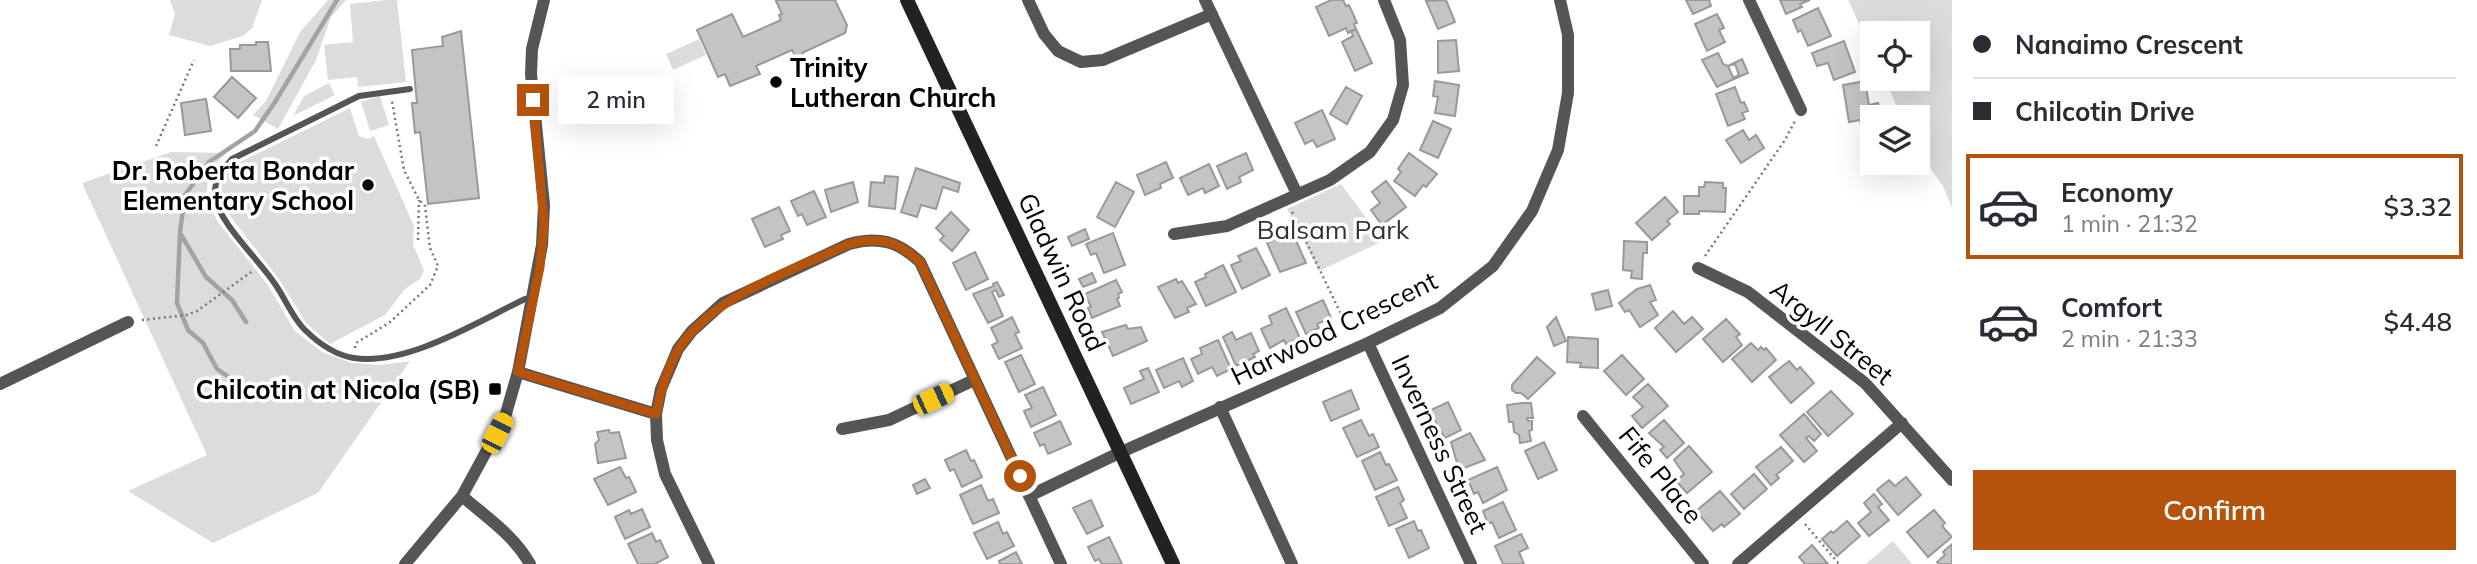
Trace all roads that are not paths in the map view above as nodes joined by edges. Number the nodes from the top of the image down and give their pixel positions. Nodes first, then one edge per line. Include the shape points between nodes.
1 (544, 0) edge
2 (907, 0) edge
3 (1028, 0) edge
4 (1205, 0) edge
5 (1384, 0) edge
6 (1560, 0) edge
7 (1749, 0) edge
8 (1212, 14) junction
9 (410, 89) dead end
10 (1801, 110) road end
11 (1292, 197) junction
12 (1174, 234) dead end
13 (1698, 268) road end
14 (525, 299) dead end
15 (128, 322) road end
16 (1363, 345) junction
17 (518, 372) junction
18 (974, 380) junction
19 (0, 384) edge
20 (1220, 407) junction
21 (656, 414) junction
22 (1583, 416) dead end
23 (1902, 423) junction
24 (842, 429) dead end
25 (1119, 453) junction
26 (1952, 480) edge
27 (462, 496) junction
28 (1029, 496) junction
29 (405, 564) edge
30 (530, 564) edge
31 (709, 564) edge
32 (1061, 564) edge
33 (1173, 564) edge
34 (1292, 564) edge
35 (1471, 564) edge
36 (1703, 564) edge
37 (1738, 564) edge

1 - 17 street via 531,74 544,205 542,245
2 - 25 main road, Gladwin Road
3 - 8 street via 1058,51 1081,62 1103,60
4 - 8 street
5 - 11 street via 1403,55 1403,85 1393,120 1370,152 1351,167
6 - 16 street, Harwood Crescent via 1568,35 1568,93 1558,150 1532,211 1493,265 1440,308
7 - 10 street
8 - 11 street
9 - 14 lane via 359,96 232,159 217,175 215,198 225,220 274,282 302,327 326,348 353,358 409,353
11 - 12 street via 1227,226
13 - 23 street, Argyll Street via 1748,292 1866,383
15 - 19 street
16 - 20 street, Harwood Crescent
16 - 35 street, Inverness Street
17 - 21 street
17 - 27 street via 505,417
18 - 21 street via 920,262 906,248 868,239 744,293 709,314 678,349
18 - 24 street via 889,420
18 - 28 street
20 - 25 street, Harwood Crescent
20 - 34 street
21 - 31 street via 665,474
22 - 36 street, Fife Place
23 - 26 street, Argyll Street
23 - 37 street
25 - 28 street, Harwood Crescent
25 - 33 main road, Gladwin Road
27 - 29 street
27 - 30 street via 507,534
28 - 32 street

